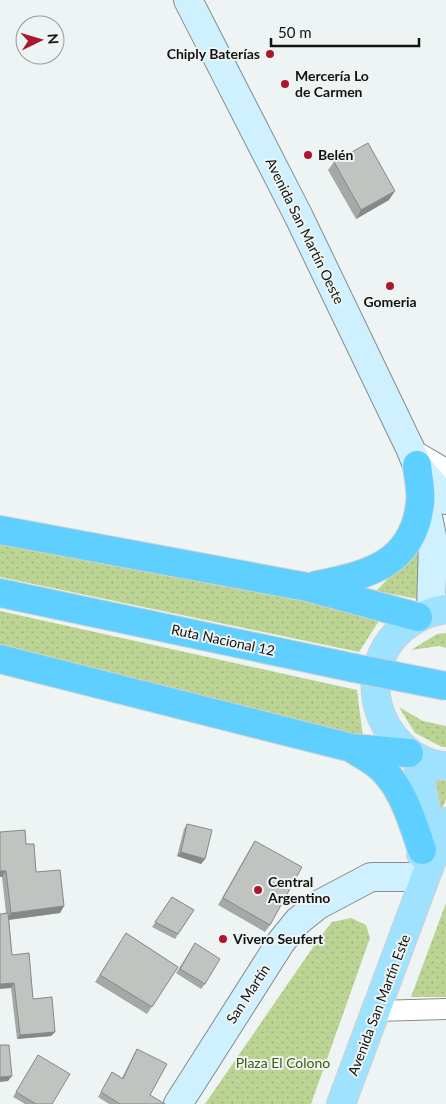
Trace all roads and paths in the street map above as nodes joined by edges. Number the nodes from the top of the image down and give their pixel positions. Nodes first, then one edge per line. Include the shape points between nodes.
1 (188, 0) edge
2 (413, 457) junction
3 (446, 469) edge
4 (446, 500) edge
5 (0, 530) edge
6 (307, 587) junction
7 (0, 593) edge
8 (432, 612) edge
9 (0, 659) edge
10 (446, 686) edge
11 (352, 748) junction
12 (413, 756) junction
13 (446, 766) edge
14 (446, 822) edge
15 (420, 863) junction
16 (446, 864) edge
17 (416, 905) junction
18 (446, 1009) edge
19 (376, 1011) junction
20 (178, 1104) edge
21 (341, 1104) edge

1 - 2 main road, Avenida San Martín Oeste via 300,217
2 - 3 street
2 - 4 main road
2 - 6 highway via 421,503 414,531 399,554 378,569 354,578
2 - 8 main road via 433,541
5 - 6 highway
6 - 8 highway
7 - 10 highway, Ruta Nacional 12, bridge
8 - 12 main road via 396,633 381,655 375,682 378,709 389,734
9 - 11 highway
11 - 12 highway
11 - 15 highway via 379,766 395,783 412,821
12 - 13 main road
12 - 15 main road via 426,811
14 - 17 main road
15 - 17 main road
15 - 20 main road, San Martín via 371,877 318,905 298,921 281,942
16 - 17 main road
17 - 19 main road, Avenida San Martín Este
18 - 19 street
19 - 21 main road, Avenida San Martín Este

